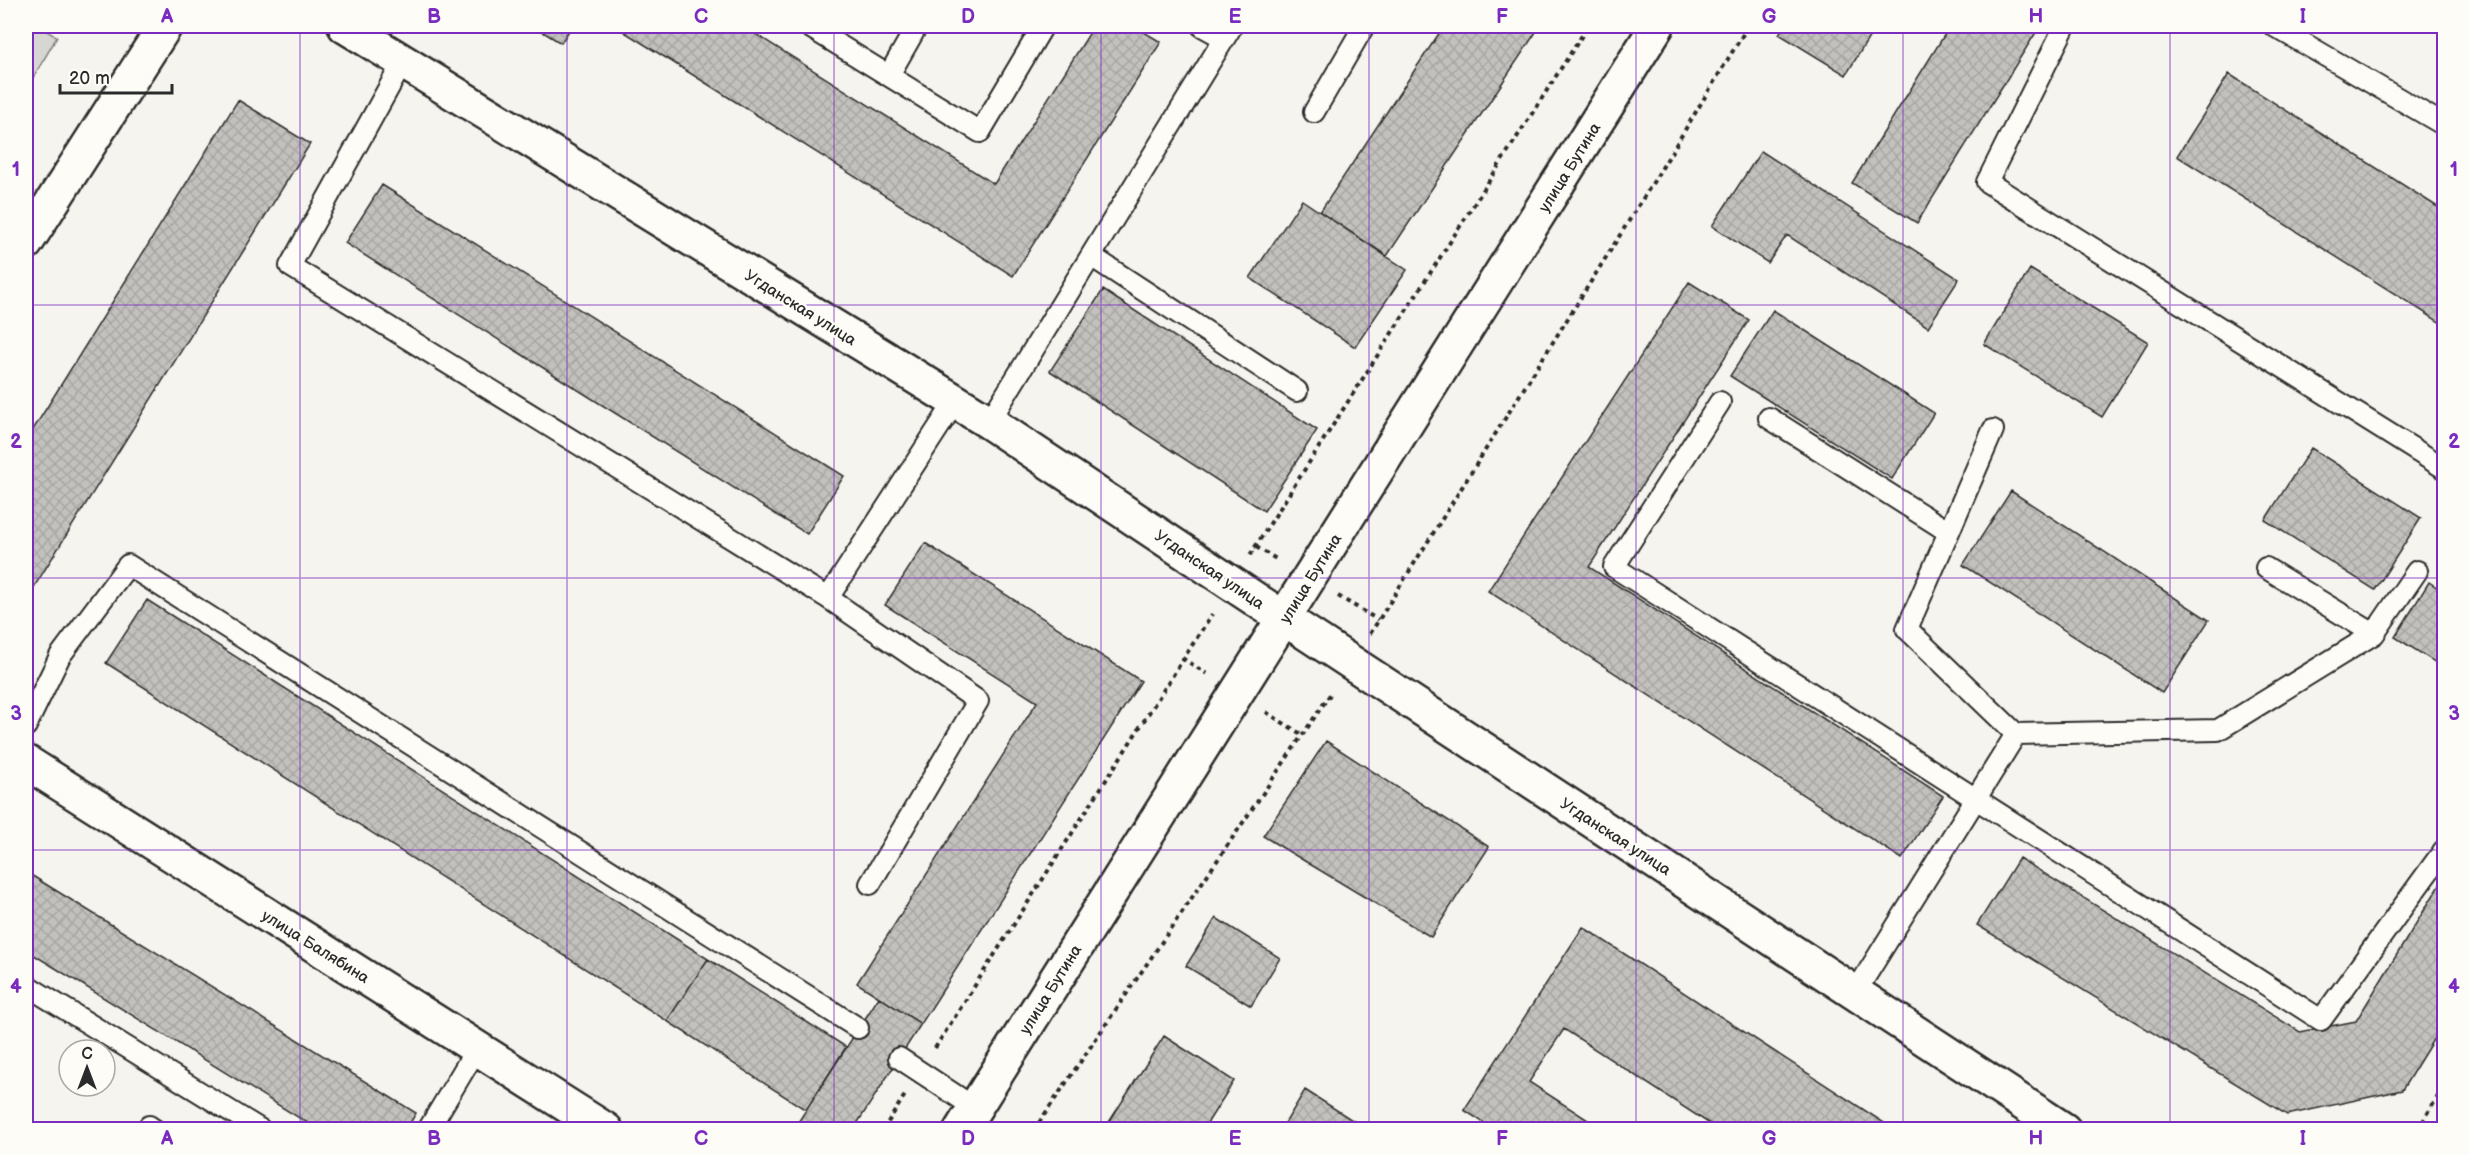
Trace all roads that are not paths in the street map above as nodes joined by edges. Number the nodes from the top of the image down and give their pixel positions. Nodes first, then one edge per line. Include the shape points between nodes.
1 (165, 26) edge
2 (345, 26) edge
3 (808, 26) edge
4 (917, 26) edge
5 (1202, 26) edge
6 (1364, 26) edge
7 (1657, 26) edge
8 (2065, 26) edge
9 (2274, 26) edge
10 (1039, 27) edge
11 (1228, 32) edge
12 (403, 62) junction
13 (889, 75) junction
14 (1314, 112) dead end
15 (2445, 125) edge
16 (26, 243) edge
17 (1091, 256) junction
18 (1297, 390) dead end
19 (955, 402) junction
20 (1720, 402) dead end
21 (1769, 418) dead end
22 (989, 422) junction
23 (1993, 430) dead end
24 (2445, 468) edge
25 (1949, 532) junction
26 (2266, 568) dead end
27 (2417, 571) dead end
28 (828, 598) junction
29 (1285, 619) junction
30 (2374, 634) junction
31 (26, 726) edge
32 (2016, 734) junction
33 (26, 762) edge
34 (1975, 798) junction
35 (2445, 850) edge
36 (870, 884) dead end
37 (26, 985) edge
38 (1855, 993) junction
39 (858, 1028) dead end
40 (477, 1048) junction
41 (899, 1058) dead end
42 (968, 1119) edge
43 (147, 1130) edge
44 (155, 1130) edge
45 (261, 1130) edge
46 (428, 1130) edge
47 (606, 1130) edge
48 (2064, 1130) edge

1 - 16 street
2 - 12 street, Угданская улица
3 - 13 lane
4 - 13 lane
5 - 11 lane
6 - 14 lane
7 - 29 street, улица Бутина
8 - 24 lane via 1987,182
9 - 15 lane
10 - 13 lane via 980,132
11 - 17 lane
12 - 19 street, Угданская улица
12 - 28 lane via 290,266
17 - 18 lane
17 - 22 lane
19 - 22 street, Угданская улица
19 - 28 lane
20 - 34 lane via 1614,567
21 - 25 lane
22 - 29 street, Угданская улица
23 - 25 lane
25 - 32 lane via 1907,629
26 - 30 lane
27 - 30 lane
28 - 36 lane via 978,701
29 - 38 street, Угданская улица
29 - 42 street, улица Бутина
30 - 32 lane via 2218,730
31 - 39 lane via 60,656 128,565
32 - 34 lane
33 - 40 street, улица Балябина
34 - 35 lane via 2321,1020
34 - 38 lane
37 - 45 lane
38 - 48 street, Угданская улица
40 - 46 lane
40 - 47 street, улица Балябина
41 - 42 lane
43 - 44 lane via 149,1126

